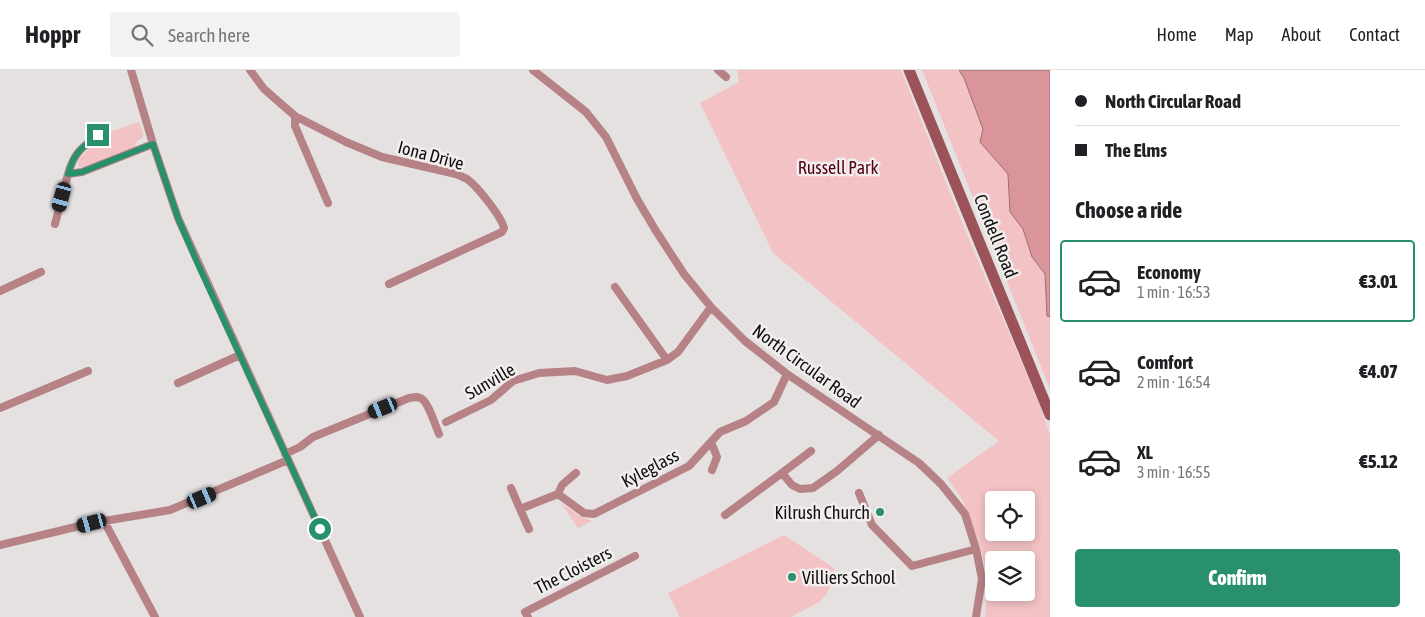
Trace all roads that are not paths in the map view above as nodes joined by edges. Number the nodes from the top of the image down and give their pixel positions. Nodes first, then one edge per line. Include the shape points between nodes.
1 (250, 70) edge
2 (533, 70) edge
3 (718, 70) edge
4 (909, 70) edge
5 (132, 71) edge
6 (726, 77) dead end
7 (295, 116) junction
8 (98, 135) dead end
9 (153, 144) junction
10 (68, 174) junction
11 (328, 203) dead end
12 (55, 224) dead end
13 (41, 272) dead end
14 (388, 284) dead end
15 (615, 287) dead end
16 (0, 291) edge
17 (712, 308) junction
18 (240, 355) junction
19 (667, 360) junction
20 (88, 371) dead end
21 (787, 374) junction
22 (178, 383) dead end
23 (0, 408) edge
24 (1050, 416) edge
25 (446, 422) dead end
26 (439, 434) dead end
27 (879, 435) junction
28 (711, 442) junction
29 (811, 451) dead end
30 (287, 457) junction
31 (712, 470) dead end
32 (782, 473) junction
33 (576, 474) dead end
34 (511, 488) dead end
35 (859, 493) dead end
36 (558, 494) junction
37 (520, 509) junction
38 (725, 514) dead end
39 (104, 521) junction
40 (529, 529) dead end
41 (0, 545) edge
42 (976, 549) junction
43 (635, 556) dead end
44 (526, 614) edge
45 (155, 617) edge
46 (360, 617) edge
47 (976, 617) edge

1 - 7 street, Iona Drive via 264,89
2 - 17 street, North Circular Road via 586,112 606,137 656,230 684,274
3 - 6 street
4 - 24 main road, Condell Road
5 - 9 street
7 - 11 street via 296,126
7 - 14 street, Iona Drive via 382,157 467,179 502,222 502,232
8 - 10 street via 78,151
9 - 10 street via 82,172
9 - 18 street via 178,218
10 - 12 street
13 - 16 street
15 - 19 street
17 - 19 street, Sunville via 678,352
17 - 21 street, North Circular Road via 745,341
18 - 22 street
18 - 30 street
19 - 25 street, Sunville via 627,376 607,380 575,371 539,373 513,382 491,400
20 - 23 street
21 - 27 street, North Circular Road
21 - 28 street, Kyleglass via 774,402 746,422 720,432
26 - 30 street via 422,399 409,398 313,437
27 - 32 street via 838,472 813,488 800,489
27 - 42 street, North Circular Road via 919,463 941,484 965,514
28 - 31 street via 717,456
28 - 36 street, Kyleglass via 688,466 594,514 584,513
29 - 32 street
30 - 39 street via 170,510
30 - 46 street
32 - 38 street
33 - 36 street via 562,485
34 - 37 street
35 - 42 street via 872,525 912,566
36 - 37 street
37 - 40 street
39 - 41 street
39 - 45 street
42 - 47 street, North Circular Road via 982,579
43 - 44 street, The Cloisters

